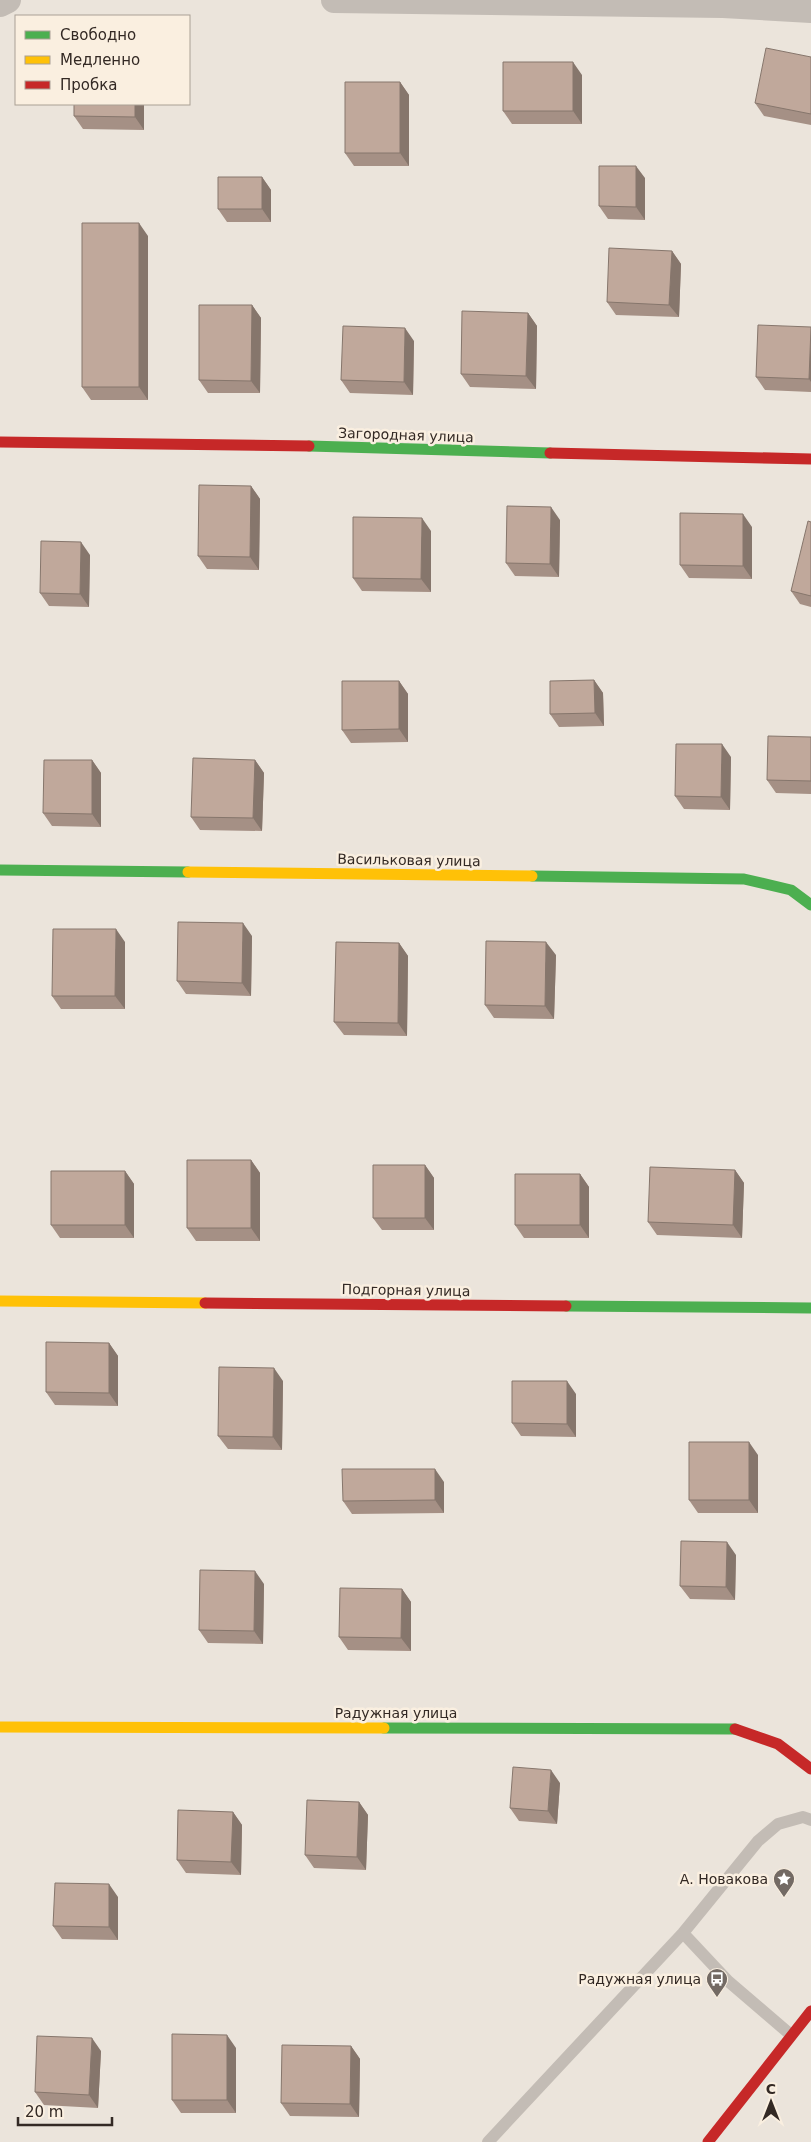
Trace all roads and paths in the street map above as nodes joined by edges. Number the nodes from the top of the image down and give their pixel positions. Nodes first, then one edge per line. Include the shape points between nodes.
1 (8, 0) edge
2 (334, 0) edge
3 (0, 4) edge
4 (811, 10) edge
5 (0, 442) edge
6 (811, 459) edge
7 (0, 870) edge
8 (811, 905) edge
9 (0, 1301) edge
10 (811, 1308) edge
11 (0, 1727) edge
12 (811, 1769) edge
13 (811, 1820) edge
14 (683, 1933) junction
15 (811, 2011) edge
16 (790, 2035) junction
17 (488, 2142) edge
18 (708, 2142) edge

1 - 3 street
2 - 4 street via 724,5
5 - 6 street, Загородная улица
7 - 8 street, Васильковая улица via 744,879 791,890
9 - 10 street, Подгорная улица
11 - 12 street, Радужная улица via 734,1729 778,1744
13 - 14 lane via 803,1817 778,1824 758,1841
14 - 16 lane via 728,1980
14 - 17 lane
15 - 16 street
16 - 18 street

